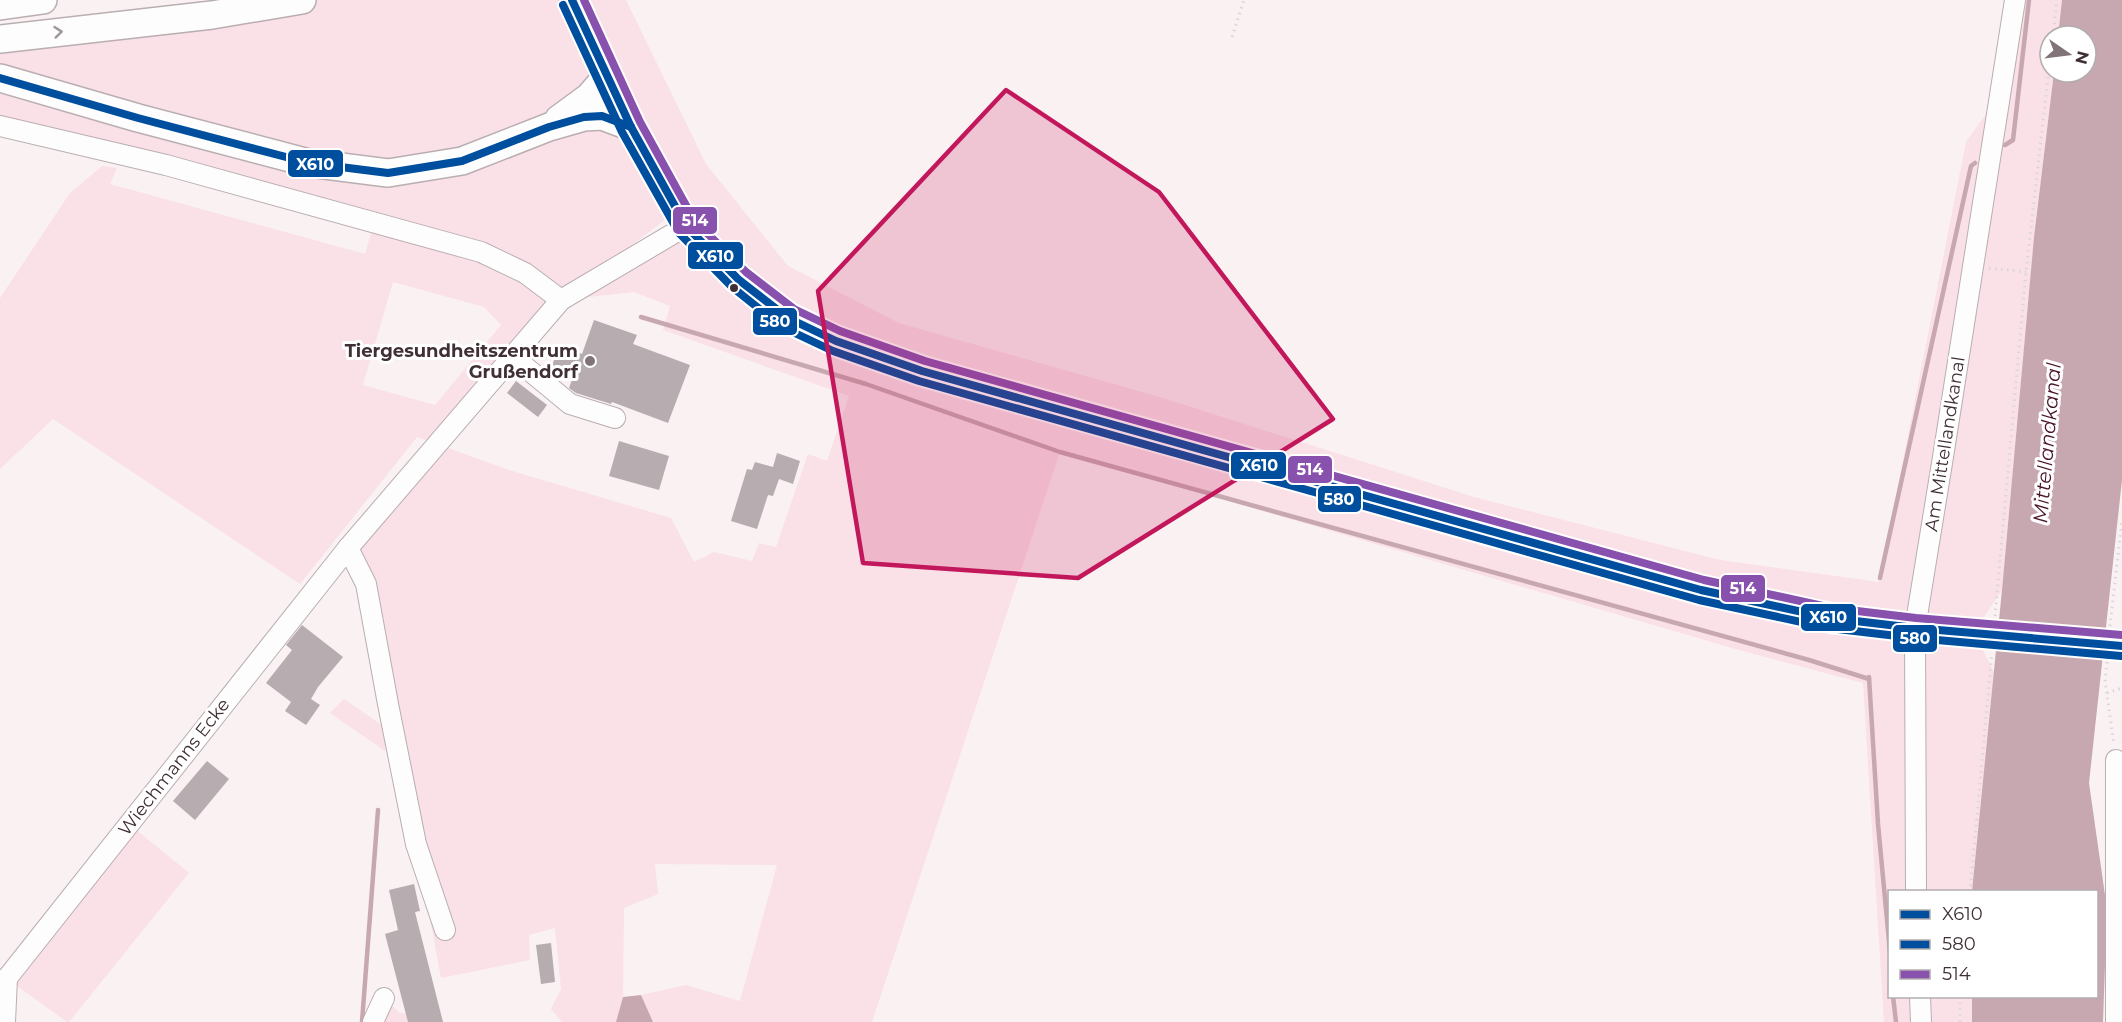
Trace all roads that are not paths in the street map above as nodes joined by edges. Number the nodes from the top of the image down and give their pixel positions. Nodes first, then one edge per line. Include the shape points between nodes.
1 (43, 0) edge
2 (302, 0) edge
3 (2014, 0) edge
4 (0, 6) edge
5 (576, 7) edge
6 (0, 39) edge
7 (608, 75) junction
8 (0, 78) edge
9 (0, 126) edge
10 (549, 127) junction
11 (631, 127) junction
12 (686, 226) junction
13 (561, 300) junction
14 (512, 356) junction
15 (615, 418) dead end
16 (348, 548) junction
17 (1915, 628) junction
18 (2118, 645) edge
19 (2116, 760) dead end
20 (1916, 890) edge
21 (445, 930) dead end
22 (3, 982) edge
23 (384, 998) dead end
24 (1920, 998) edge
25 (5, 1022) edge
26 (374, 1022) edge
27 (1921, 1022) edge
28 (2116, 1022) edge

1 - 4 highway
6 -> 2 highway via 212,15
3 - 17 street, Am Mittellandkanal
5 - 7 main road
7 - 10 highway via 589,98
7 - 11 main road
8 - 10 highway via 309,163 388,173 462,161
9 - 13 street via 166,165 481,252 525,273
10 - 11 highway via 602,116
11 - 12 main road
12 - 13 street, Wiechmanns Ecke
12 - 17 main road via 739,280 788,318 836,342 922,371 1701,590 1830,618
13 - 14 street, Wiechmanns Ecke
14 - 15 street via 567,403
14 - 16 street, Wiechmanns Ecke
16 - 21 street via 366,584 416,844
16 - 22 street, Wiechmanns Ecke
17 - 18 main road, bridge
17 - 20 street, Am Mittellandkanal
19 - 28 street
22 - 25 street
23 - 26 street
24 - 27 street

